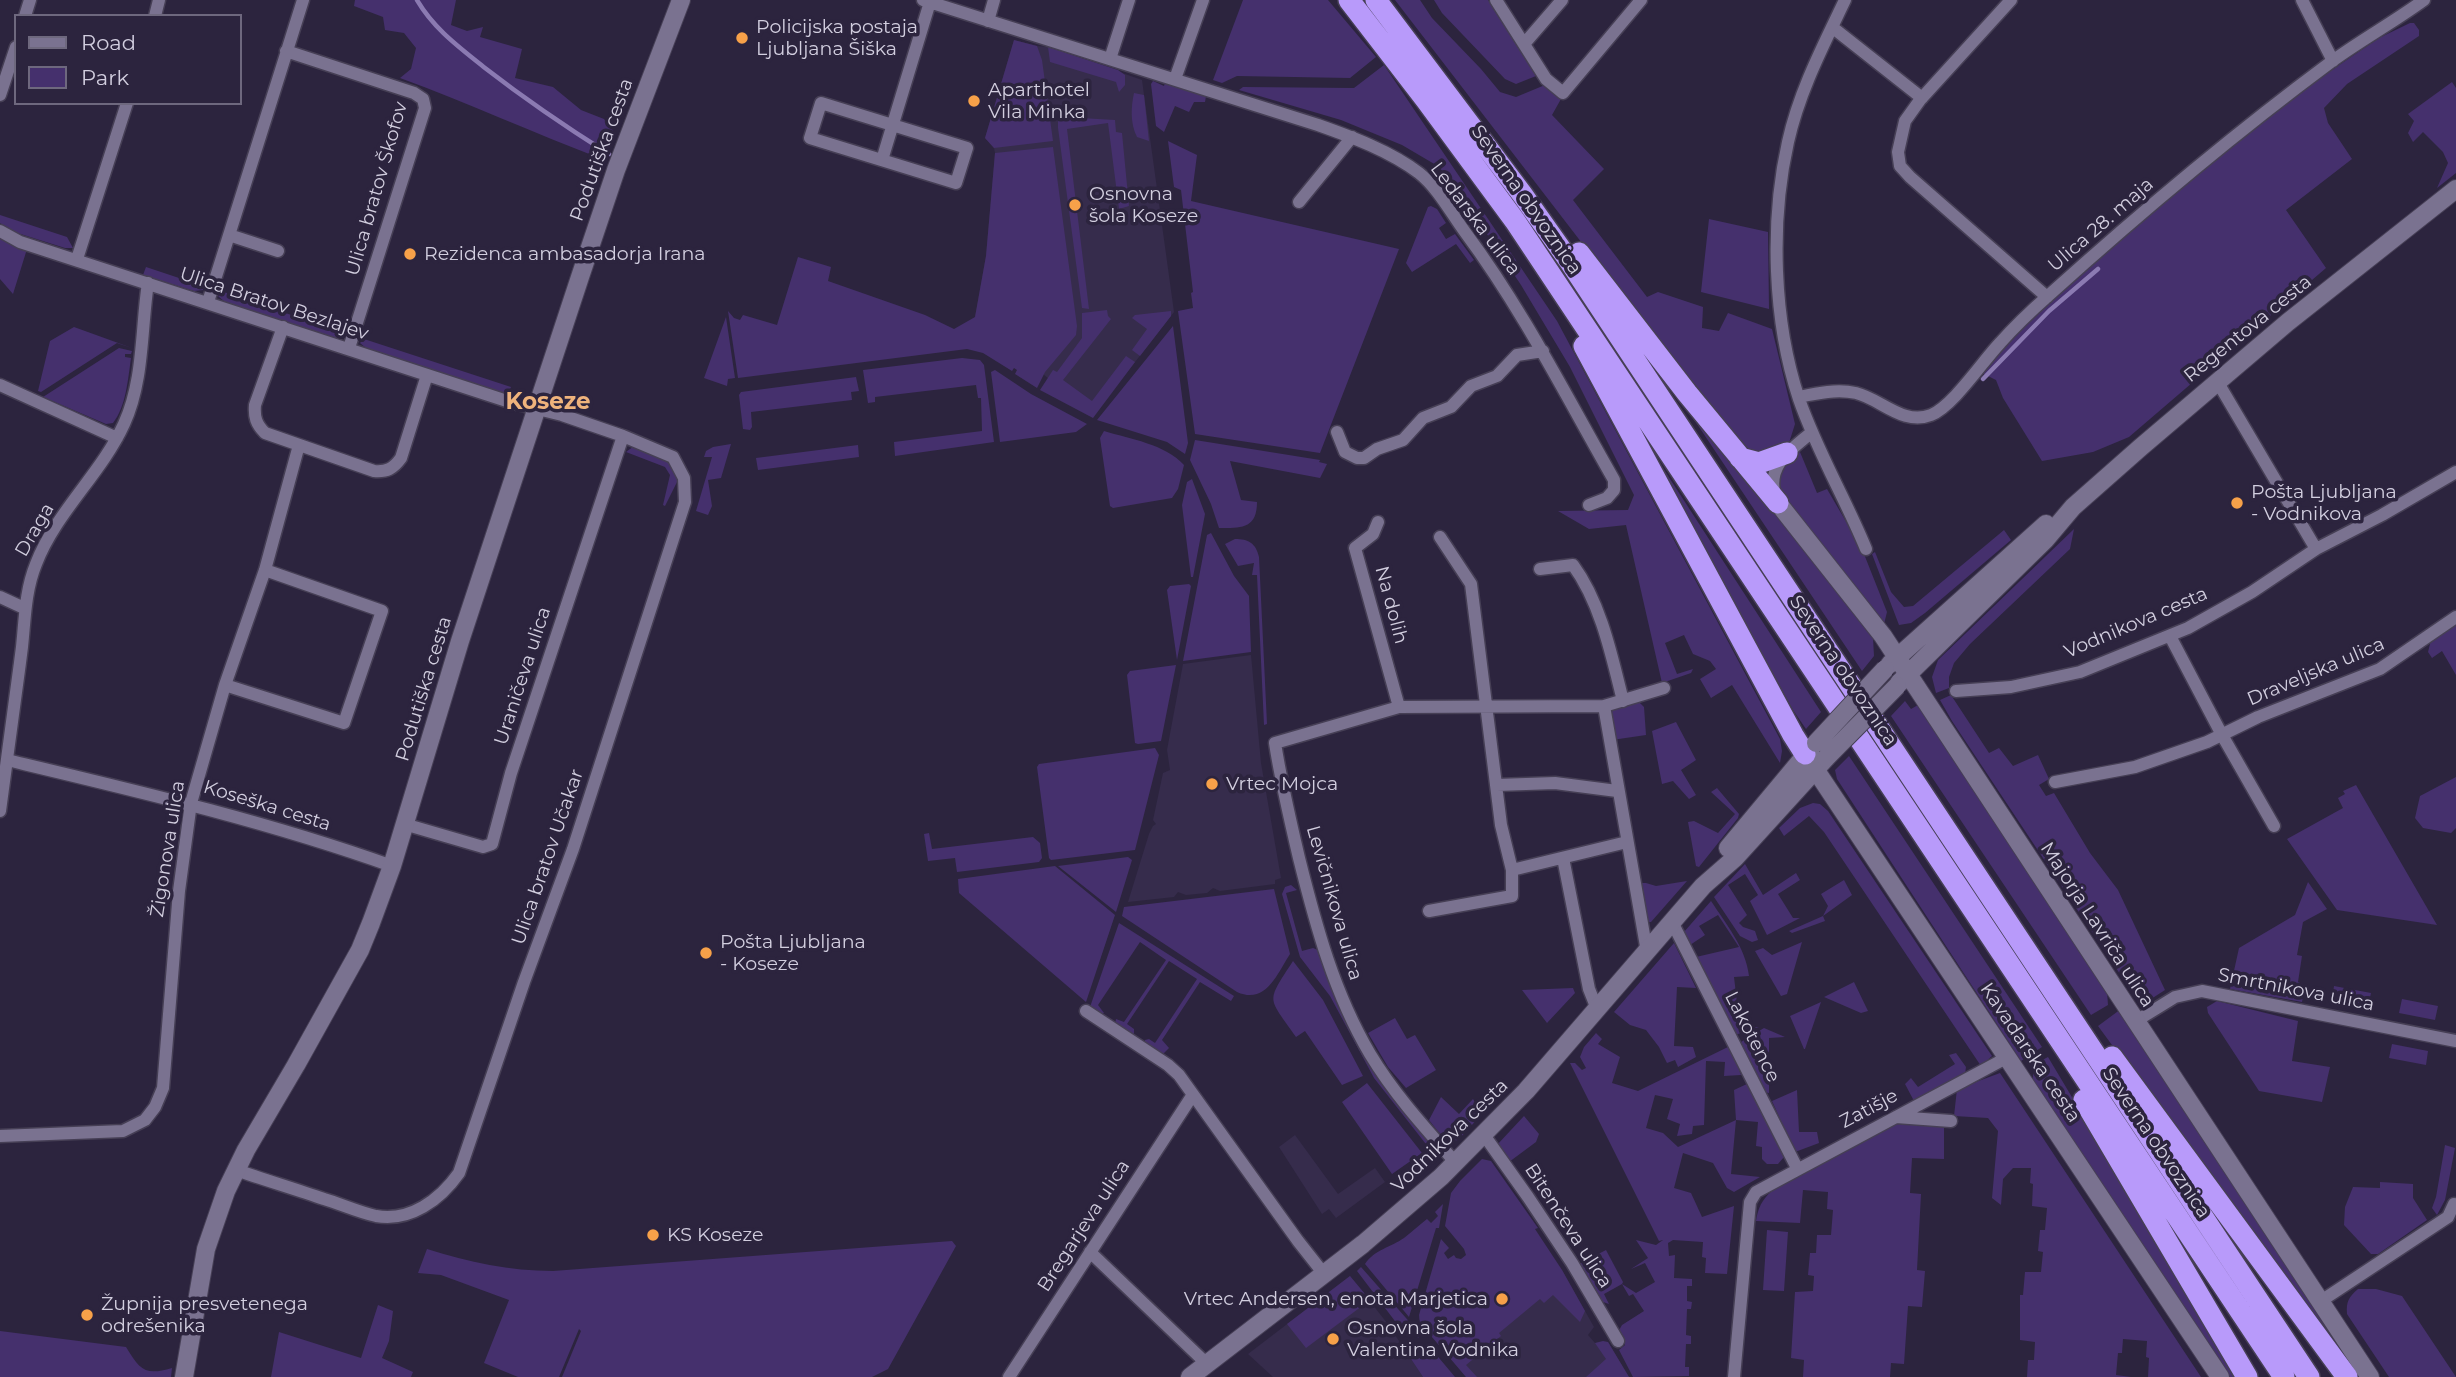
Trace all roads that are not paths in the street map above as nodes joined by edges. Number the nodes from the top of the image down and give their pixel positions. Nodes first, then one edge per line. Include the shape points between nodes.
1 (303, 0) edge
2 (681, 0) edge
3 (994, 0) edge
4 (1129, 0) edge
5 (1203, 0) edge
6 (1349, 0) edge
7 (1376, 0) edge
8 (1496, 0) edge
9 (1562, 0) edge
10 (1641, 0) edge
11 (1845, 0) edge
12 (2011, 0) edge
13 (2302, 0) edge
14 (926, 1) edge
15 (2418, 2) edge
16 (988, 21) junction
17 (1832, 27) junction
18 (1524, 44) junction
19 (286, 51) junction
20 (14, 53) edge
21 (1110, 59) junction
22 (2333, 61) junction
23 (1175, 79) junction
24 (0, 95) edge
25 (1922, 98) junction
26 (126, 105) edge
27 (893, 125) junction
28 (1352, 137) junction
29 (882, 160) junction
30 (2456, 189) edge
31 (1299, 202) dead end
32 (1527, 202) junction
33 (1515, 220) junction
34 (0, 231) edge
35 (229, 235) junction
36 (278, 251) dead end
37 (77, 259) junction
38 (148, 283) junction
39 (2047, 297) junction
40 (208, 302) junction
41 (283, 327) junction
42 (349, 348) junction
43 (1543, 351) junction
44 (427, 375) junction
45 (2217, 382) junction
46 (0, 385) edge
47 (1799, 397) junction
48 (537, 409) junction
49 (1337, 432) dead end
50 (1812, 432) junction
51 (623, 436) junction
52 (117, 438) junction
53 (299, 445) junction
54 (1787, 453) junction
55 (1740, 458) junction
56 (2456, 472) edge
57 (1778, 503) junction
58 (1589, 505) dead end
59 (2073, 507) junction
60 (1378, 522) dead end
61 (1440, 537) dead end
62 (1866, 549) dead end
63 (2316, 550) junction
64 (1540, 569) dead end
65 (265, 570) junction
66 (0, 597) edge
67 (24, 608) junction
68 (2456, 617) edge
69 (2170, 636) junction
70 (1891, 663) junction
71 (1902, 681) junction
72 (225, 685) junction
73 (1664, 688) dead end
74 (1956, 691) dead end
75 (1623, 701) junction
76 (1485, 706) junction
77 (1604, 706) junction
78 (1399, 707) junction
79 (2222, 735) junction
80 (1816, 756) junction
81 (7, 760) junction
82 (2055, 782) dead end
83 (1497, 785) junction
84 (1617, 791) junction
85 (191, 803) junction
86 (0, 811) edge
87 (404, 824) junction
88 (2274, 826) dead end
89 (1627, 842) junction
90 (1563, 858) junction
91 (391, 866) junction
92 (1512, 870) junction
93 (1429, 911) dead end
94 (1672, 922) junction
95 (1647, 952) junction
96 (2045, 980) junction
97 (1597, 1009) junction
98 (1086, 1011) dead end
99 (2136, 1021) junction
100 (2050, 1024) junction
101 (2456, 1041) edge
102 (2008, 1057) junction
103 (1192, 1096) junction
104 (1896, 1116) junction
105 (1951, 1121) dead end
106 (1483, 1135) junction
107 (0, 1136) edge
108 (1456, 1163) junction
109 (1797, 1168) junction
110 (236, 1170) junction
111 (2455, 1201) edge
112 (1090, 1252) junction
113 (1324, 1274) junction
114 (2321, 1301) junction
115 (1618, 1341) dead end
116 (1207, 1364) junction
117 (2219, 1376) edge
118 (184, 1377) edge
119 (1009, 1377) edge
120 (1190, 1377) edge
121 (1734, 1377) edge
122 (2247, 1377) edge
123 (2284, 1377) edge
124 (2309, 1377) edge
125 (2347, 1377) edge
126 (2370, 1377) edge

1 - 19 street
2 - 48 street, Podutiška cesta via 616,170
3 - 16 street
4 - 21 street
5 - 23 street
6 - 33 highway, Severna obvoznica
7 - 32 highway, Severna obvoznica
8 - 18 street
9 - 18 street
10 - 18 street via 1563,93 1546,79
11 - 17 street
12 - 25 street
13 - 22 street
14 - 16 street, Ledarska ulica
14 - 27 street
15 - 22 street, Ulica 28. maja
16 - 21 street, Ledarska ulica
17 - 25 street
17 - 47 street via 1788,142 1780,200 1776,251 1782,324
19 - 35 street
19 - 42 street, Ulica bratov Škofov via 414,93 423,99 425,108
20 - 24 street
21 - 23 street, Ledarska ulica
22 - 39 street, Ulica 28. maja via 2225,144
23 - 28 street, Ledarska ulica
25 - 39 street via 1905,121 1898,152 1900,166
26 - 37 street
27 - 29 street
27 - 29 street via 821,103 810,138
27 - 29 street via 967,148 956,183
28 - 31 street
28 - 43 street, Ledarska ulica via 1425,179 1494,271
30 - 45 street, Regentova cesta
32 - 55 highway via 1569,240
32 - 96 highway, Severna obvoznica
33 - 80 highway via 1786,724
33 - 100 highway, Severna obvoznica
34 - 37 street, Ulica Bratov Bezlajev via 20,242
35 - 36 street
35 - 40 street
37 - 38 street, Ulica Bratov Bezlajev
38 - 40 street, Ulica Bratov Bezlajev
38 - 52 street, Draga via 135,387
39 - 47 street, Ulica 28. maja via 2000,341 1948,404 1930,415 1904,415 1844,391
40 - 41 street, Ulica Bratov Bezlajev
41 - 42 street, Ulica Bratov Bezlajev
41 - 53 street via 255,416 265,433
42 - 44 street, Ulica Bratov Bezlajev
43 - 49 street via 1517,355 1497,376 1471,386 1451,407 1423,418 1403,440 1367,457 1348,455
43 - 58 street, Ledarska ulica via 1614,480 1614,490 1607,498
44 - 48 street, Ulica Bratov Bezlajev
44 - 53 street via 395,467 374,471
45 - 59 street, Regentova cesta
45 - 63 street
46 - 52 street
47 - 50 street
48 - 51 street, Ulica bratov Učakar
48 - 87 street, Podutiška cesta
50 - 54 street
50 - 62 street
51 - 87 street, Uraničeva ulica via 511,773 492,844 483,847
51 - 110 street, Ulica bratov Učakar via 673,457 684,478 685,502 573,849 452,1184 407,1214 376,1216
52 - 67 street, Draga via 44,546
53 - 65 street, Žigonova ulica
54 - 55 highway via 1759,463
54 - 57 street via 1772,476
55 - 57 highway
56 - 63 street, Vodnikova cesta
57 - 70 street, Majorja Lavriča ulica via 1883,636
59 - 70 street, Regentova cesta via 2043,526
59 - 71 street, Regentova cesta
60 - 78 street, Na dolih via 1373,534 1355,548
61 - 76 street via 1471,584
63 - 69 street, Vodnikova cesta via 2234,603
64 - 75 street via 1573,565 1579,574 1603,627
65 - 72 street, Žigonova ulica
65 - 72 street via 382,611 344,723
66 - 67 street
67 - 81 street, Draga
68 - 79 street, Draveljska ulica via 2396,660 2361,678
69 - 74 street, Vodnikova cesta via 2048,680
69 - 79 street
70 - 71 street, Majorja Lavriča ulica
70 - 80 street, Vodnikova cesta, bridge
71 - 80 street, Vodnikova cesta, bridge
71 - 99 street, Majorja Lavriča ulica
72 - 85 street, Žigonova ulica
73 - 75 street
75 - 77 street
76 - 77 street
76 - 78 street
76 - 83 street
77 - 84 street
78 - 108 street, Levičnikova ulica via 1275,743 1304,880 1339,991 1382,1073
79 - 82 street, Draveljska ulica via 2135,767
79 - 88 street
80 - 94 street, Vodnikova cesta via 1724,853
80 - 102 street, Kavadarska cesta
81 - 85 street, Koseška cesta
81 - 86 street, Draga
83 - 84 street via 1555,783
83 - 92 street
84 - 89 street
85 - 91 street, Koseška cesta
85 - 107 street, Žigonova ulica via 163,1088 155,1107 145,1120 123,1131
87 - 91 street, Podutiška cesta
89 - 90 street
89 - 95 street
90 - 92 street
90 - 97 street
91 - 110 street, Podutiška cesta via 359,950
92 - 93 street via 1512,896
94 - 95 street, Vodnikova cesta
94 - 109 street, Lakotence
95 - 97 street, Vodnikova cesta
96 - 124 highway, Severna obvoznica
96 - 125 highway via 2082,1016
97 - 106 street, Vodnikova cesta
98 - 103 street via 1168,1065
99 - 101 street, Smrtnikova ulica via 2175,997 2202,991
99 - 114 street, Majorja Lavriča ulica
100 - 122 highway via 2085,1101
100 - 123 highway, Severna obvoznica
102 - 104 street, Zatišje
102 - 117 street, Kavadarska cesta
103 - 112 street, Bregarjeva ulica
103 - 113 street
104 - 105 street
104 - 109 street, Zatišje
106 - 108 street, Vodnikova cesta
106 - 115 street, Bitenčeva ulica via 1572,1263
108 - 113 street, Vodnikova cesta
109 - 121 street, Zatišje via 1762,1187 1752,1198
110 - 118 street, Podutiška cesta via 206,1249
111 - 114 street via 2448,1217
112 - 116 street
112 - 119 street, Bregarjeva ulica
113 - 116 street, Vodnikova cesta
114 - 126 street, Majorja Lavriča ulica
116 - 120 street, Vodnikova cesta

